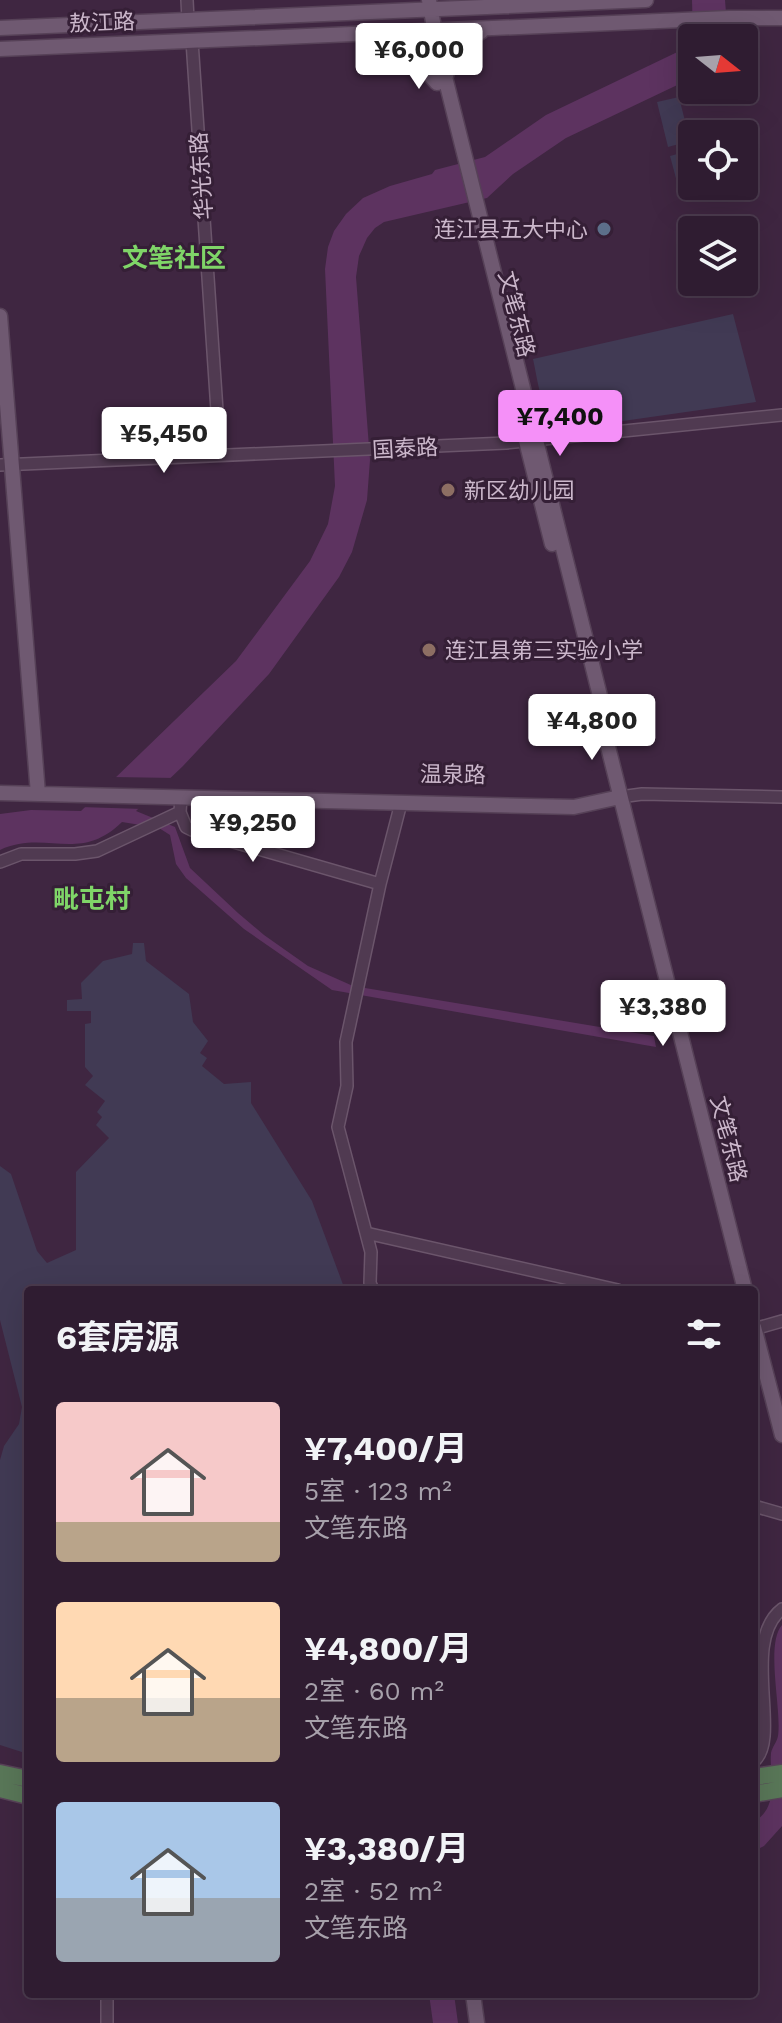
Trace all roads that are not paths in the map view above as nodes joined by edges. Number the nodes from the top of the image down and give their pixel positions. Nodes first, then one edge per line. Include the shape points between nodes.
1 (187, 0) edge
2 (397, 0) edge
3 (472, 0) edge
4 (646, 0) edge
5 (426, 5) edge
6 (507, 6) junction
7 (370, 13) junction
8 (782, 18) edge
9 (188, 20) junction
10 (0, 28) edge
11 (506, 28) junction
12 (430, 31) junction
13 (369, 33) junction
14 (192, 41) junction
15 (0, 49) edge
16 (441, 81) junction
17 (0, 316) edge
18 (782, 415) edge
19 (531, 441) junction
20 (220, 455) junction
21 (6, 465) edge
22 (0, 784) edge
23 (37, 790) junction
24 (0, 793) edge
25 (164, 793) junction
26 (620, 797) junction
27 (782, 797) edge
28 (401, 803) junction
29 (180, 805) junction
30 (0, 862) edge
31 (380, 884) junction
32 (366, 1233) junction
33 (373, 1286) edge
34 (600, 1286) edge
35 (744, 1286) edge
36 (782, 1321) edge
37 (758, 1327) edge
38 (758, 1343) edge
39 (782, 1435) edge
40 (758, 1507) edge
41 (782, 1514) edge
42 (782, 1609) edge
43 (758, 1758) edge
44 (0, 1773) edge
45 (782, 1773) edge
46 (758, 1776) edge
47 (24, 1778) edge
48 (0, 1789) edge
49 (782, 1789) edge
50 (758, 1793) edge
51 (24, 1795) edge
52 (107, 1998) edge
53 (474, 1998) edge
54 (107, 2023) edge
55 (477, 2023) edge

1 - 9 street
2 - 7 main road
3 - 6 main road
4 - 6 main road, 敖江路
5 - 6 main road, 敖江路
5 - 7 main road, 敖江路
5 - 12 main road, 文笔东路
7 - 9 main road, 敖江路
8 - 11 main road, 敖江路
9 - 10 main road, 敖江路
11 - 12 main road, 敖江路
11 - 16 main road via 477,33 462,42
12 - 13 main road, 敖江路
12 - 16 main road, 文笔东路
13 - 14 main road, 敖江路
13 - 16 main road via 403,46
14 - 15 main road, 敖江路
14 - 20 street, 华光东路
16 - 19 main road, 文笔东路
17 - 21 main road
18 - 19 street, 国泰路
19 - 20 street, 国泰路
19 - 26 main road, 文笔东路 via 601,700
20 - 21 street, 国泰路
21 - 23 main road
22 - 23 main road, 温泉路
23 - 24 main road, 温泉路
23 - 25 main road, 温泉路
25 - 26 main road, 温泉路
25 - 29 main road, 温泉路
26 - 27 street
26 - 28 main road, 温泉路 via 580,807
26 - 35 main road, 文笔东路
28 - 29 main road, 温泉路
28 - 31 street
29 - 30 street via 97,851 21,854
29 - 31 street via 186,827 192,830
31 - 32 street via 346,1042 347,1086 338,1127
32 - 33 street
32 - 34 street
36 - 37 street
38 - 39 main road
40 - 41 street
42 - 43 street via 770,1620 766,1636 768,1734
44 - 47 highway
45 - 46 highway
48 - 51 highway
49 - 50 highway
52 - 54 street
53 - 55 main road

